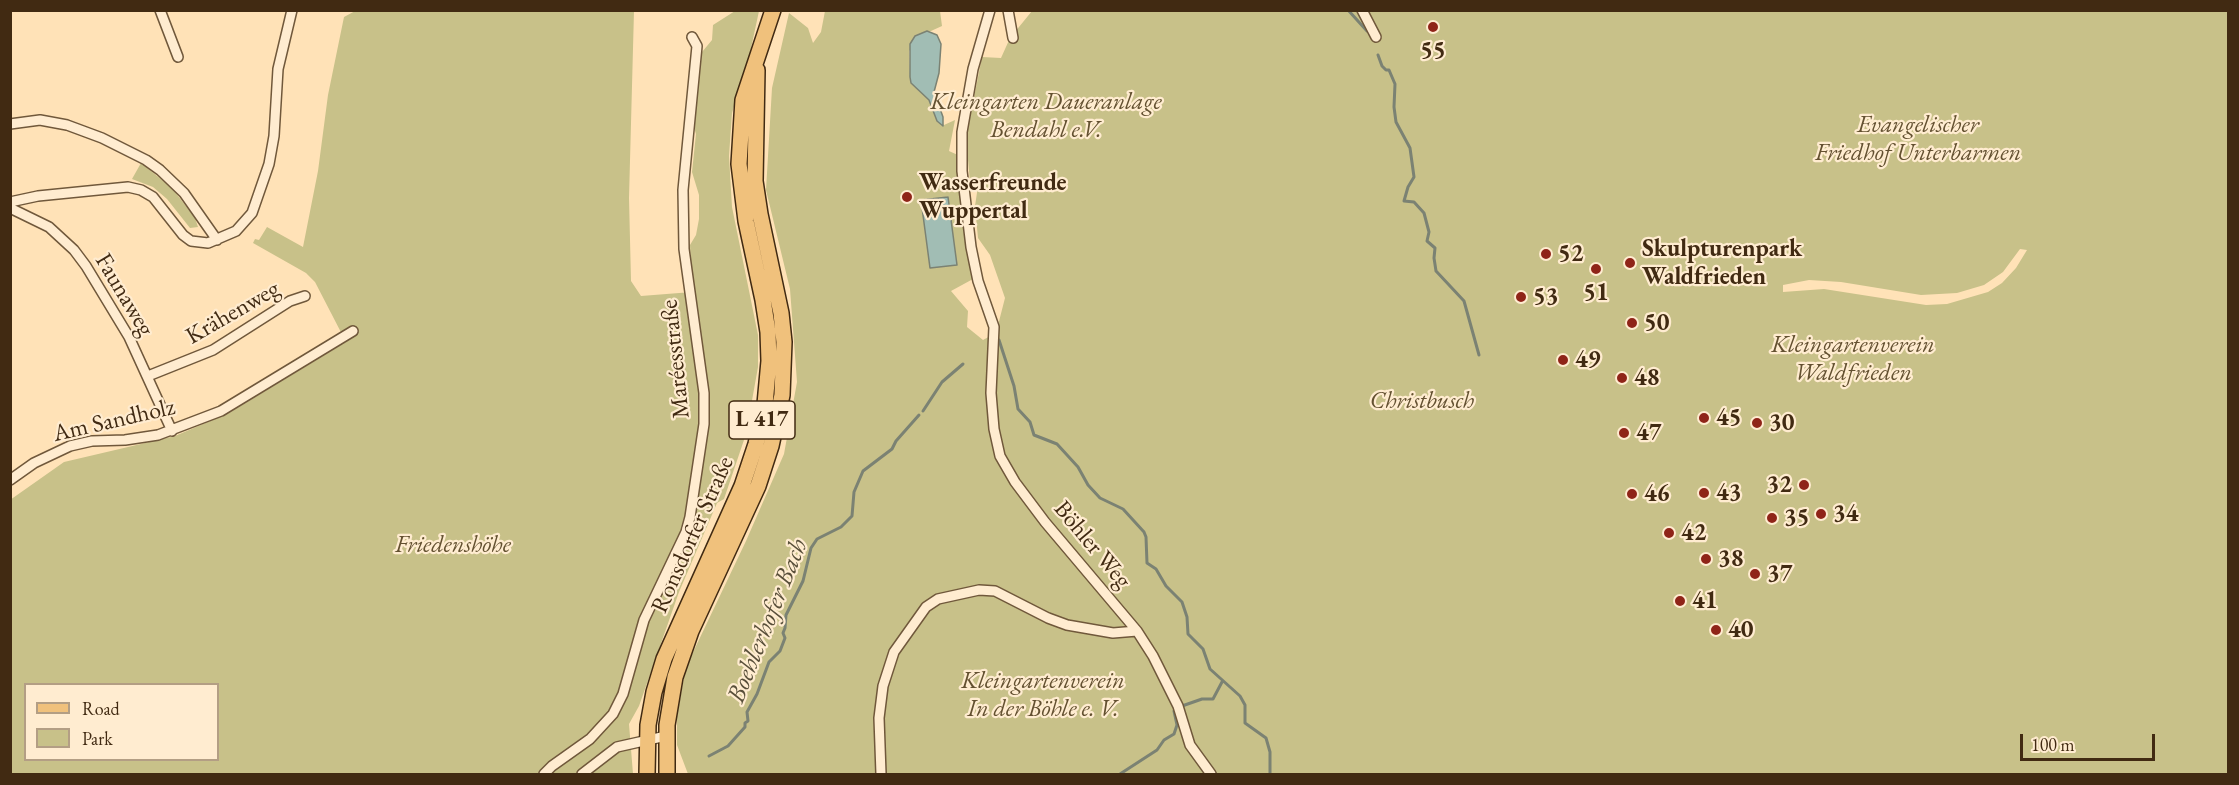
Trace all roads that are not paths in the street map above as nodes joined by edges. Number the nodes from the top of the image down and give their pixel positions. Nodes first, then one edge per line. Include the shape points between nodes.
1 (160, 10) edge
2 (292, 10) edge
3 (773, 10) edge
4 (990, 10) edge
5 (1008, 10) edge
6 (1362, 10) edge
7 (692, 37) dead end
8 (1376, 37) dead end
9 (1013, 38) dead end
10 (178, 57) dead end
11 (756, 64) junction
12 (10, 124) edge
13 (10, 202) edge
14 (10, 208) edge
15 (216, 240) junction
16 (305, 296) dead end
17 (353, 331) dead end
18 (148, 376) junction
19 (171, 431) junction
20 (10, 480) edge
21 (1137, 631) junction
22 (666, 736) junction
23 (646, 739) junction
24 (544, 774) edge
25 (582, 774) edge
26 (647, 774) edge
27 (667, 774) edge
28 (881, 774) edge
29 (1211, 774) edge

1 - 10 street
2 - 15 street via 278,69 269,164 248,219 236,231
3 - 11 main road, Ronsdorfer Straße / L 417
4 - 21 street, Böhler Weg via 975,58 961,147 971,247 994,327 991,393 1000,456 1045,522
5 - 9 street
6 - 8 street
7 - 24 street, Maréesstraße via 697,46 683,190 684,249 704,407 690,517 644,620 623,694 613,714 590,738
11 - 22 main road, Ronsdorfer Straße / L 417 via 755,181 781,313 782,395 771,446 755,492 683,652
11 - 23 main road, Ronsdorfer Straße / L 417 via 743,100 739,164 768,332 765,404 742,486 663,659
12 - 15 street via 40,120 68,124 146,160 184,193
13 - 15 street via 128,187 153,197 191,241
14 - 18 street, Faunaweg via 49,227 74,250 108,300
16 - 18 street, Krähenweg via 290,301 213,350
17 - 19 street, Am Sandholz via 221,411
18 - 19 street, Faunaweg
19 - 20 street, Am Sandholz via 138,439 70,446
21 - 28 street via 1113,633 1067,625 995,591 979,590 938,599 926,607 894,652 883,686 879,718
21 - 29 street, Böhler Weg via 1178,706 1190,745
22 - 23 street
22 - 27 main road, Ronsdorfer Straße / L 417
23 - 25 street via 617,747
23 - 26 main road, Ronsdorfer Straße / L 417

